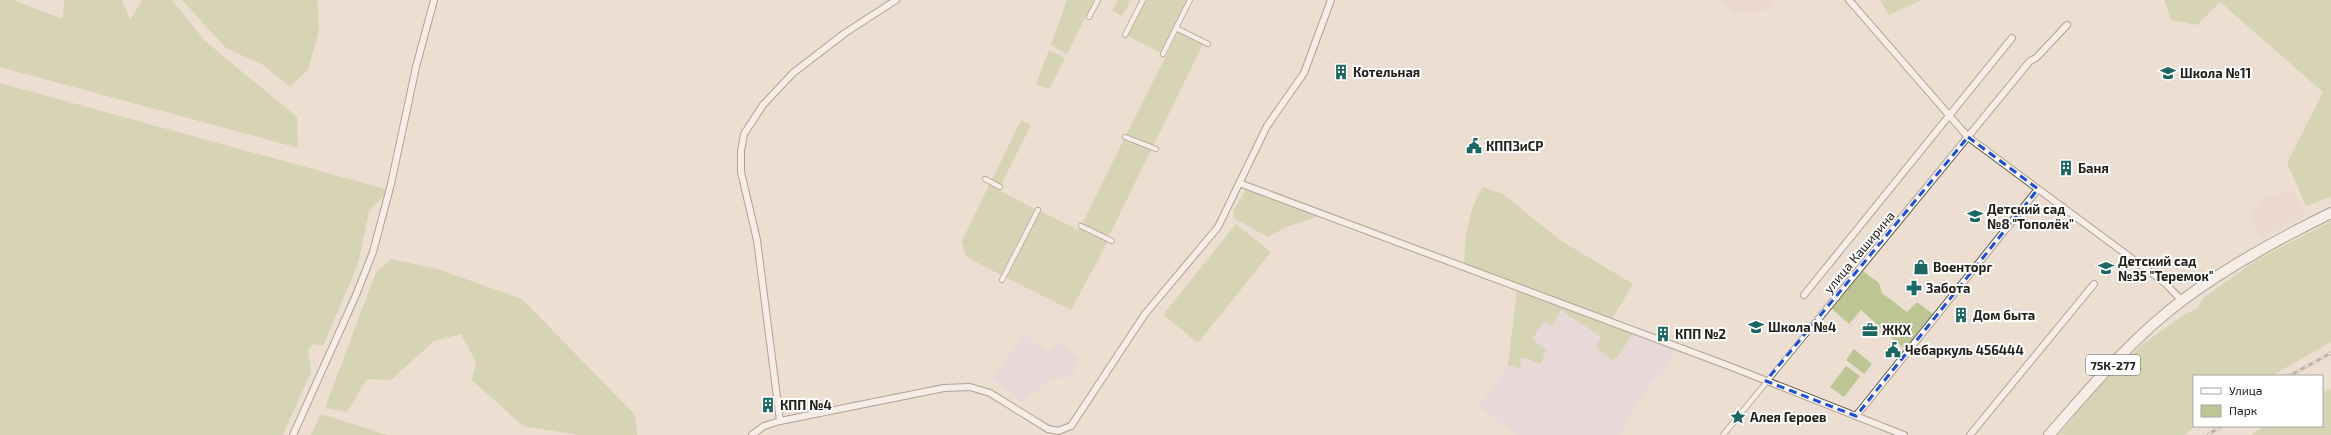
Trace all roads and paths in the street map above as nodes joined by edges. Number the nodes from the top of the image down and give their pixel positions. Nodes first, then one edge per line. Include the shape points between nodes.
1 (434, 0) edge
2 (896, 0) edge
3 (1098, 0) edge
4 (1143, 0) edge
5 (1190, 0) edge
6 (1331, 0) edge
7 (1849, 0) edge
8 (1089, 17) dead end
9 (2067, 25) dead end
10 (1176, 28) junction
11 (1125, 35) dead end
12 (2012, 38) dead end
13 (1208, 44) dead end
14 (1164, 54) dead end
15 (1950, 117) junction
16 (1125, 137) dead end
17 (1968, 137) junction
18 (1156, 149) dead end
19 (984, 179) dead end
20 (1239, 183) junction
21 (1000, 187) dead end
22 (2038, 189) junction
23 (1038, 210) dead end
24 (2331, 213) edge
25 (1081, 226) dead end
26 (1112, 241) dead end
27 (1002, 280) dead end
28 (2094, 284) dead end
29 (1804, 295) dead end
30 (2182, 301) junction
31 (1811, 328) joint
32 (1766, 381) junction
33 (1856, 416) junction
34 (780, 421) junction
35 (293, 435) edge
36 (752, 435) edge
37 (1723, 435) edge
38 (1904, 435) edge
39 (1970, 435) edge
40 (2049, 435) edge

1 - 35 street via 373,252
2 - 34 street via 845,33 794,74 763,105 744,134 741,172 757,240
3 - 8 street
4 - 11 street
5 - 10 street
6 - 20 street via 1304,74 1267,126
7 - 15 street
9 - 17 street, улица Каширина via 2036,58 2030,61
10 - 13 street
10 - 14 street
12 - 15 street, улица Каширина
15 - 17 street
15 - 29 street, улица Каширина
16 - 18 street
17 - 22 street
17 - 31 street, улица Каширина
19 - 21 street
20 - 32 street
20 - 34 street via 1218,227 1145,314 1071,426 1058,431 1048,429 990,392 970,387 944,388
22 - 30 street via 2165,283
22 - 33 street
23 - 27 street
24 - 30 main road, 75К-277 via 2279,239
25 - 26 street
28 - 39 street
30 - 40 main road, 75К-277 via 2096,382
31 - 32 street, улица Каширина
32 - 33 street
32 - 37 street, улица Каширина
33 - 38 street
34 - 36 street via 764,426

